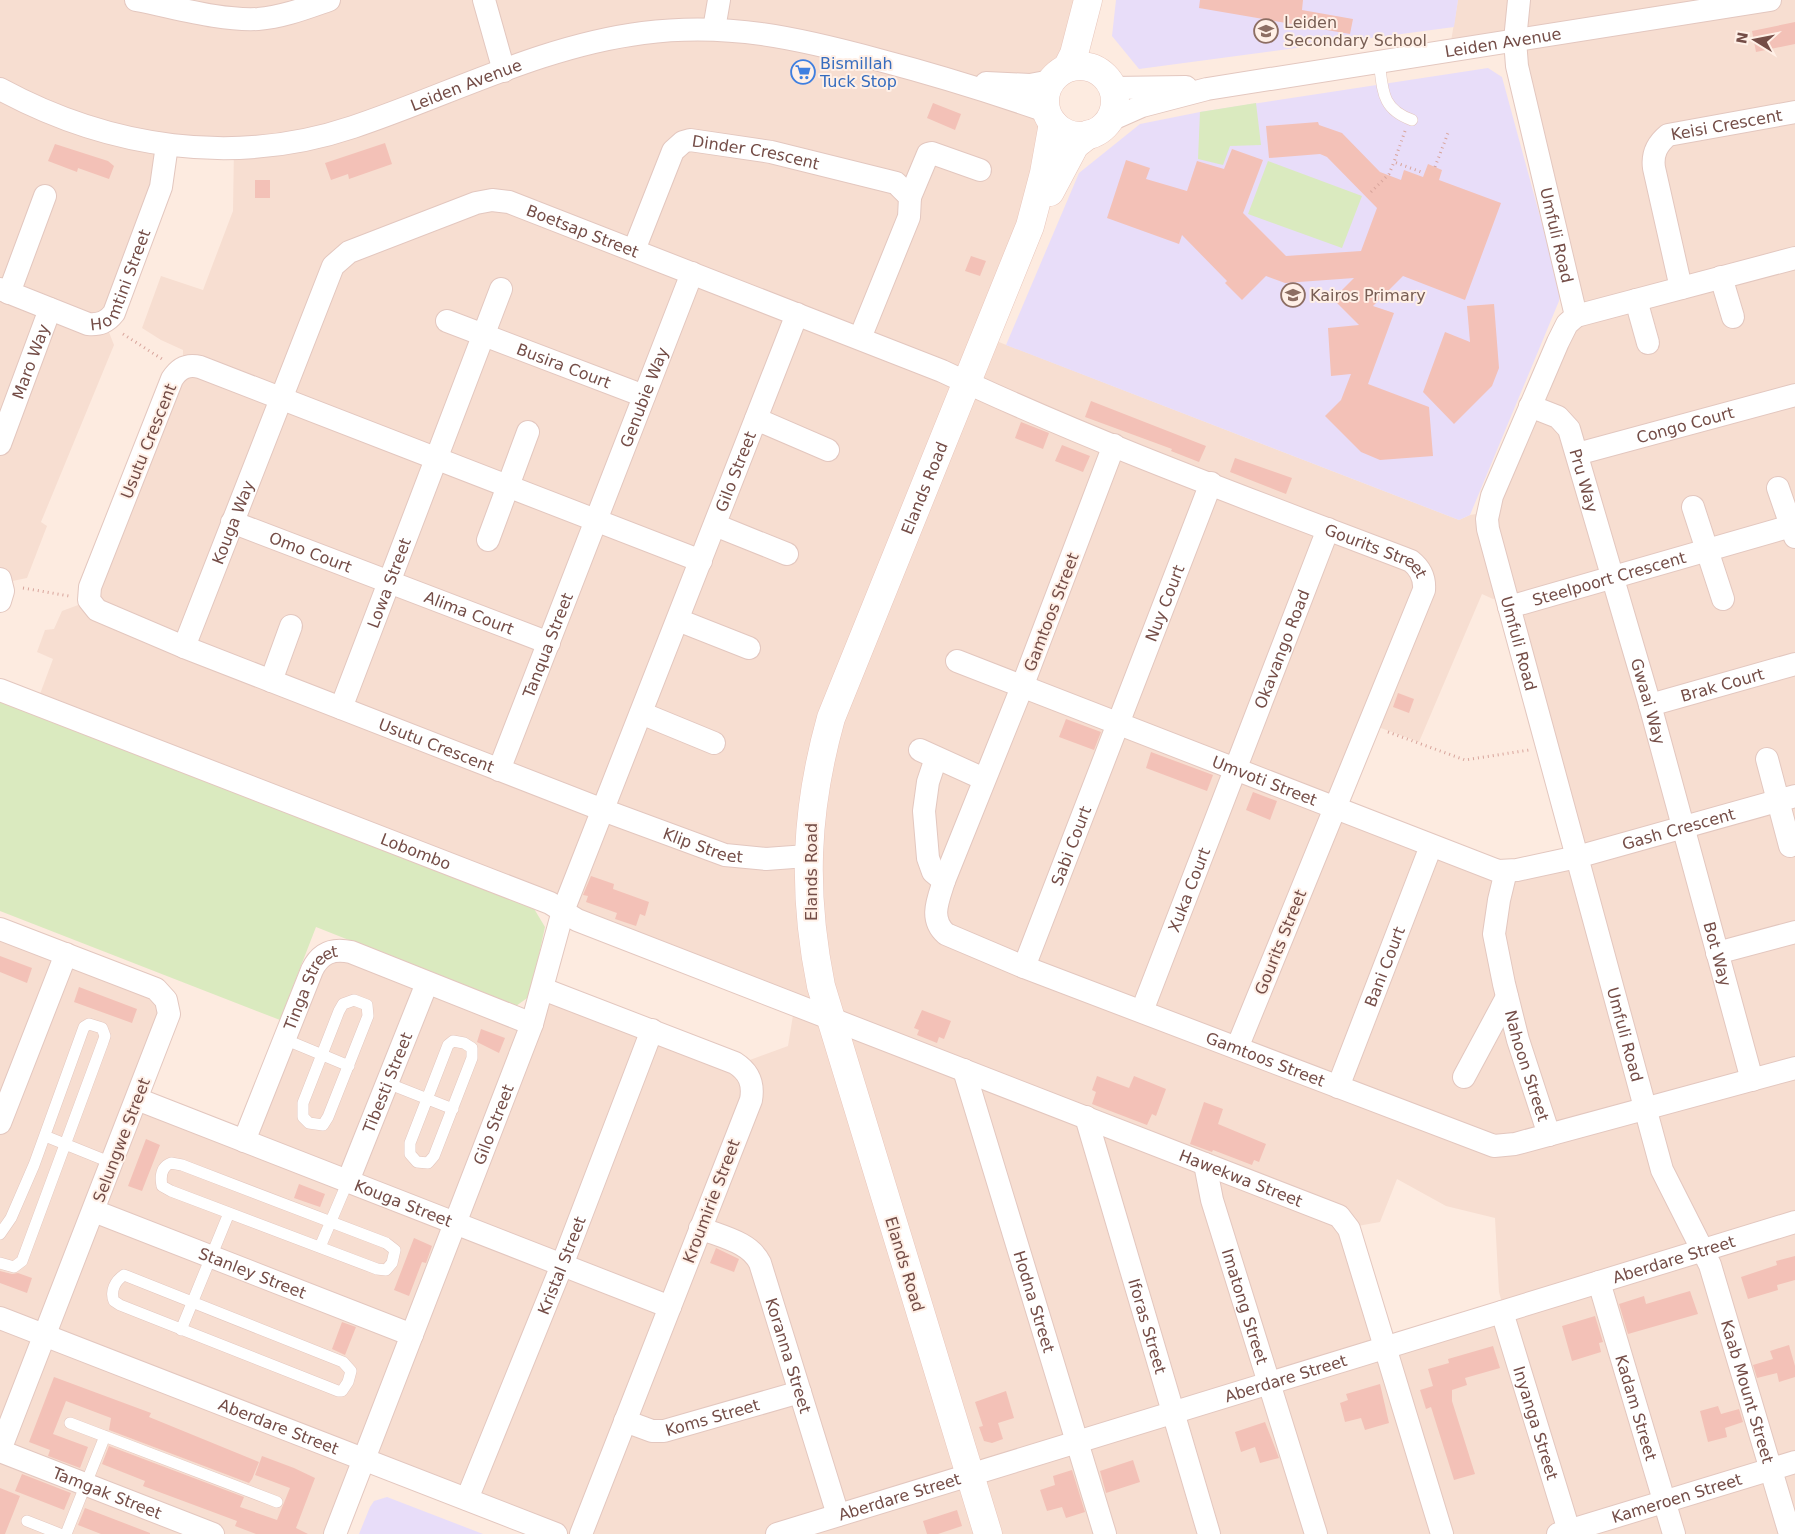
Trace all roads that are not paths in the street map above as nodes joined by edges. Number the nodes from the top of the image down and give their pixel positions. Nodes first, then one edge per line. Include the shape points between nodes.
1 (136, 0) edge
2 (329, 0) edge
3 (484, 0) edge
4 (719, 0) edge
5 (1088, 0) edge
6 (1097, 0) edge
7 (1519, 0) edge
8 (1770, 0) edge
9 (188, 5) edge
10 (714, 29) junction
11 (1515, 40) junction
12 (1379, 61) junction
13 (504, 71) junction
14 (1059, 74) junction
15 (941, 76) junction
16 (1105, 79) junction
17 (0, 89) edge
18 (1207, 89) junction
19 (1795, 112) edge
20 (1050, 117) junction
21 (1411, 119) road end
22 (1098, 128) junction
23 (167, 145) junction
24 (980, 170) dead end
25 (45, 196) dead end
26 (910, 197) junction
27 (1030, 226) junction
28 (634, 250) junction
29 (1795, 258) edge
30 (692, 273) junction
31 (1721, 277) junction
32 (1680, 288) junction
33 (500, 289) dead end
34 (4, 291) edge
35 (1636, 300) junction
36 (50, 309) junction
37 (797, 314) junction
38 (1576, 316) junction
39 (1733, 317) dead end
40 (447, 321) dead end
41 (484, 335) junction
42 (860, 338) junction
43 (1648, 343) dead end
44 (966, 382) junction
45 (1795, 395) edge
46 (644, 396) junction
47 (282, 398) junction
48 (1530, 406) junction
49 (756, 419) junction
50 (528, 432) dead end
51 (1, 436) edge
52 (1114, 445) junction
53 (828, 450) dead end
54 (1577, 454) junction
55 (436, 459) junction
56 (1211, 483) junction
57 (508, 486) junction
58 (1778, 488) dead end
59 (1693, 507) dead end
60 (596, 521) junction
61 (232, 522) junction
62 (715, 525) junction
63 (1328, 529) junction
64 (1794, 530) edge
65 (488, 540) dead end
66 (1707, 550) junction
67 (787, 554) dead end
68 (701, 561) junction
69 (1614, 576) junction
70 (389, 582) junction
71 (1723, 599) dead end
72 (1509, 607) junction
73 (678, 620) junction
74 (291, 626) dead end
75 (548, 643) junction
76 (184, 647) junction
77 (749, 648) dead end
78 (957, 661) dead end
79 (1795, 664) edge
80 (271, 680) junction
81 (1022, 687) junction
82 (0, 690) edge
83 (1650, 705) junction
84 (341, 708) junction
85 (641, 713) junction
86 (1118, 724) junction
87 (714, 743) dead end
88 (1767, 759) dead end
89 (499, 770) junction
90 (1235, 770) junction
91 (984, 779) junction
92 (1787, 798) edge
93 (1334, 808) junction
94 (603, 810) junction
95 (1683, 828) junction
96 (1432, 846) junction
97 (1790, 846) dead end
98 (807, 856) junction
99 (1577, 857) junction
100 (1506, 871) junction
101 (944, 881) junction
102 (563, 911) junction
103 (0, 929) edge
104 (1795, 932) edge
105 (1717, 953) junction
106 (66, 954) junction
107 (1024, 967) junction
108 (427, 983) junction
109 (543, 989) junction
110 (1507, 997) junction
111 (1142, 1011) junction
112 (830, 1018) junction
113 (532, 1024) junction
114 (652, 1030) junction
115 (284, 1039) junction
116 (1237, 1048) junction
117 (322, 1054) junction
118 (349, 1066) junction
119 (1795, 1068) edge
120 (964, 1070) junction
121 (1464, 1077) dead end
122 (1752, 1080) junction
123 (387, 1083) junction
124 (1338, 1087) junction
125 (137, 1099) junction
126 (428, 1099) junction
127 (453, 1109) junction
128 (1646, 1109) junction
129 (1086, 1117) junction
130 (0, 1121) edge
131 (1548, 1135) junction
132 (45, 1136) junction
133 (244, 1141) junction
134 (66, 1144) junction
135 (112, 1163) junction
136 (1205, 1164) junction
137 (348, 1182) junction
138 (94, 1211) junction
139 (229, 1213) junction
140 (331, 1222) junction
141 (1795, 1222) edge
142 (455, 1223) junction
143 (700, 1228) junction
144 (0, 1234) edge
145 (320, 1248) junction
146 (1702, 1251) junction
147 (212, 1257) junction
148 (0, 1263) edge
149 (562, 1265) junction
150 (1599, 1282) junction
151 (193, 1302) junction
152 (670, 1307) junction
153 (1502, 1312) junction
154 (0, 1318) edge
155 (181, 1330) junction
156 (412, 1334) junction
157 (45, 1336) junction
158 (1387, 1347) junction
159 (1270, 1383) junction
160 (800, 1392) junction
161 (1173, 1412) junction
162 (625, 1421) junction
163 (70, 1423) dead end
164 (105, 1436) junction
165 (1076, 1442) junction
166 (1, 1447) edge
167 (364, 1459) junction
168 (1795, 1462) edge
169 (1770, 1470) junction
170 (970, 1474) junction
171 (85, 1485) junction
172 (467, 1499) junction
173 (277, 1502) dead end
174 (1665, 1502) junction
175 (838, 1515) junction
176 (27, 1521) dead end
177 (1566, 1533) edge
178 (60, 1534) edge
179 (66, 1534) edge
180 (213, 1534) edge
181 (335, 1534) edge
182 (556, 1534) edge
183 (581, 1534) edge
184 (778, 1534) edge
185 (988, 1534) edge
186 (1104, 1534) edge
187 (1210, 1534) edge
188 (1316, 1534) edge
189 (1442, 1534) edge
190 (1674, 1534) edge
191 (1790, 1534) edge

1 - 9 street
2 - 9 street via 284,16 258,19 235,19
3 - 13 street
4 - 10 street
5 - 14 street via 1074,54
6 - 16 street
7 - 11 street, Umfuli Road
8 - 11 street, Leiden Avenue
10 - 13 street, Leiden Avenue via 610,38 543,56
10 - 15 street, Leiden Avenue via 806,40
11 - 12 street, Leiden Avenue
11 - 38 street, Umfuli Road via 1523,96
12 - 18 street, Leiden Avenue
12 - 21 lane via 1387,102 1395,112
13 - 23 street, Leiden Avenue via 322,136 229,148
14 - 15 street, Leiden Avenue via 1030,85
14 - 16 street via 1083,66
14 - 20 street via 1046,90
15 - 20 street, Leiden Avenue
16 - 18 street, Leiden Avenue
16 - 22 street via 1113,109
17 - 23 street, Leiden Avenue via 61,119 95,131
18 - 22 street, Leiden Avenue via 1142,106
19 - 32 street, Keisi Crescent via 1668,135 1661,141 1653,158 1654,168
20 - 22 street via 1069,134
20 - 27 street, Elands Road via 1044,173
22 - 27 street, Elands Road via 1075,145
23 - 36 street, Homtini Street via 161,187 114,312 104,322 88,324
24 - 26 street via 928,154
25 - 34 street, Homtini Street
26 - 28 street, Dinder Crescent via 896,183 825,164 690,140 673,151
26 - 42 street via 909,217
27 - 44 street, Elands Road
28 - 30 street, Boetsap Street
28 - 47 street, Boetsap Street via 509,202 492,200 476,203 349,252 337,260 330,272
29 - 31 street
30 - 37 street, Boetsap Street
30 - 46 street, Genubie Way
31 - 32 street
31 - 39 street
32 - 35 street
33 - 41 street
34 - 36 street, Homtini Street
35 - 38 street
35 - 43 street
36 - 51 street, Maro Way
37 - 42 street, Boetsap Street
37 - 49 street, Gilo Street
38 - 48 street, Umfuli Road via 1567,324
40 - 41 street, Busira Court
41 - 46 street, Busira Court
41 - 55 street
42 - 44 street, Boetsap Street
44 - 52 street, Gourits Street
44 - 98 street, Elands Road via 831,718 814,786
45 - 54 street, Congo Court
46 - 60 street, Genubie Way
47 - 55 street, Usutu Crescent
47 - 61 street, Kouga Way
47 - 76 street, Usutu Crescent via 200,367 189,366 179,370 172,379 94,578 89,600 97,610
48 - 54 street, Pru Way via 1558,417 1566,424
48 - 72 street, Umfuli Road via 1492,496 1487,519
49 - 53 street, Gilo Street
49 - 62 street, Gilo Street
50 - 57 street
52 - 56 street, Gourits Street
52 - 81 street, Gamtoos Street
54 - 69 street, Pru Way
55 - 57 street, Usutu Crescent
55 - 70 street, Lowa Street
56 - 63 street, Gourits Street
56 - 86 street, Nuy Court
57 - 60 street, Usutu Crescent
57 - 65 street
58 - 64 street, Steelpoort Crescent
59 - 66 street, Steelpoort Crescent
60 - 68 street, Usutu Crescent
60 - 75 street, Tanqua Street
61 - 70 street, Omo Court
61 - 76 street, Kouga Way
62 - 67 street, Gilo Street
62 - 68 street, Gilo Street
63 - 90 street, Okavango Road
63 - 93 street, Gourits Street via 1412,561 1424,578 1424,590
64 - 66 street, Steelpoort Crescent
66 - 69 street, Steelpoort Crescent
66 - 71 street, Steelpoort Crescent
68 - 73 street, Gilo Street
69 - 72 street, Steelpoort Crescent
69 - 83 street, Gwaai Way
70 - 75 street, Alima Court
70 - 84 street, Lowa Street
72 - 99 street, Umfuli Road
73 - 77 street
73 - 85 street, Gilo Street
74 - 80 street
75 - 89 street, Tanqua Street
76 - 80 street, Usutu Crescent
78 - 81 street, Umvoti Street
79 - 83 street, Brak Court
80 - 84 street, Usutu Crescent
81 - 86 street, Umvoti Street
81 - 91 street, Gamtoos Street
82 - 102 street, Lobombo via 550,903
83 - 95 street, Gwaai Way
84 - 89 street, Usutu Crescent
85 - 87 street
85 - 94 street, Gilo Street
86 - 90 street, Umvoti Street
86 - 107 street, Sabi Court
88 - 92 street
89 - 94 street, Usutu Crescent
90 - 93 street, Umvoti Street
90 - 111 street, Xuka Court
91 - 101 street, Gamtoos Street
91 - 101 street via 928,754 924,811 928,858 933,872
92 - 95 street, Gash Crescent
92 - 97 street
93 - 96 street, Umvoti Street
93 - 116 street, Gourits Street
94 - 98 street, Klip Street via 725,855 766,859
94 - 102 street, Gilo Street
95 - 99 street, Gash Crescent
95 - 105 street, Bot Way
96 - 100 street, Umvoti Street via 1484,867
96 - 124 street, Bani Court
98 - 112 street, Elands Road via 811,930
99 - 100 street, Umvoti Street
99 - 128 street, Umfuli Road
100 - 110 street, Nahoon Street via 1494,934
101 - 107 street, Gamtoos Street via 935,914 940,929
102 - 109 street, Gilo Street
102 - 112 street, Lobombo via 577,920
103 - 106 street, Selungwe Street
104 - 105 street
105 - 122 street, Bot Way
106 - 125 street, Selungwe Street via 156,989 166,1000 168,1021
106 - 130 street
107 - 111 street, Gamtoos Street
108 - 113 street, Tinga Street
108 - 115 street, Tinga Street via 351,952 329,952 316,962
108 - 123 street, Tibesti Street
109 - 113 street, Gilo Street
109 - 114 street, Kroumirie Street
110 - 121 street, Nahoon Street
110 - 131 street, Nahoon Street
111 - 116 street, Gamtoos Street
112 - 120 street, Hawekwa Street
112 - 170 street, Elands Road
113 - 142 street, Gilo Street
114 - 143 street, Kroumirie Street via 735,1063 746,1071 752,1084 751,1100
114 - 149 street, Kristal Street
115 - 117 lane
115 - 133 street, Tinga Street
116 - 124 street, Gamtoos Street
117 - 118 lane
117 - 118 lane via 343,1004 354,1000 362,1002 368,1016
117 - 118 lane via 303,1103 303,1117 309,1122 323,1125
119 - 122 street
120 - 129 street, Hawekwa Street
120 - 165 street, Hodna Street
122 - 128 street
123 - 126 lane
123 - 137 street, Tibesti Street
124 - 131 street, Gamtoos Street via 1494,1146
125 - 133 street, Kouga Street
125 - 135 street, Selungwe Street
126 - 127 lane
126 - 127 lane via 410,1143 410,1154 417,1162 431,1161
126 - 127 lane via 448,1045 453,1041 464,1043 473,1052
128 - 131 street, Gamtoos Street
128 - 146 street, Umfuli Road via 1662,1170
129 - 136 street, Hawekwa Street
129 - 161 street, Iforas Street
132 - 134 lane
132 - 134 lane via 84,1027 94,1025 102,1028 105,1036
132 - 144 lane via 11,1218
133 - 137 street, Kouga Street
134 - 135 lane
134 - 148 lane via 22,1261 14,1267
135 - 138 street, Selungwe Street
136 - 158 street, Hawekwa Street via 1344,1220
136 - 159 street, Imatong Street via 1212,1200
137 - 140 lane
137 - 142 street, Kouga Street
138 - 147 street, Stanley Street
138 - 157 street, Selungwe Street
139 - 140 lane via 166,1188 161,1179 166,1165 182,1165
139 - 145 lane
139 - 147 lane
140 - 145 lane
140 - 145 lane via 393,1247 392,1264 386,1270 376,1269
141 - 146 street, Aberdare Street
142 - 149 street, Kouga Street
142 - 156 street, Gilo Street
143 - 152 street, Kroumirie Street
143 - 160 street, Koranna Street via 743,1245 756,1254
146 - 150 street, Aberdare Street
146 - 169 street, Kaab Mount Street via 1710,1265
147 - 151 lane
147 - 156 street, Stanley Street
149 - 152 street, Kouga Street
149 - 172 street, Kristal Street
150 - 153 street, Aberdare Street
150 - 174 street, Kadam Street
151 - 155 lane
151 - 155 lane via 127,1275 119,1278 113,1289 114,1301 120,1305
151 - 155 lane via 343,1362 351,1371 348,1382 342,1391 338,1391
152 - 162 street, Kroumirie Street
153 - 158 street, Aberdare Street
153 - 177 street, Inyanga Street
154 - 157 street, Aberdare Street
156 - 167 street, Gilo Street
157 - 166 street, Selungwe Street
157 - 167 street, Aberdare Street
158 - 159 street, Aberdare Street
158 - 189 street, Hawekwa Street
159 - 161 street, Aberdare Street
159 - 188 street, Imatong Street
160 - 162 street, Koms Street via 664,1432
160 - 175 street, Koranna Street
161 - 165 street, Aberdare Street
161 - 187 street, Iforas Street
162 - 183 street, Kroumirie Street
163 - 164 lane
164 - 171 lane
164 - 173 lane
165 - 170 street, Aberdare Street
165 - 186 street, Hodna Street
166 - 171 street, Tamgak Street
167 - 172 street, Aberdare Street
167 - 181 street, Gilo Street
168 - 169 street, Kameroen Street
169 - 174 street, Kameroen Street
169 - 191 street, Kaab Mount Street
170 - 175 street, Aberdare Street
170 - 185 street, Elands Road
171 - 179 lane
171 - 180 street, Tamgak Street
172 - 182 street, Aberdare Street
174 - 177 street, Kameroen Street
174 - 190 street, Kadam Street
175 - 184 street, Aberdare Street
176 - 178 lane

